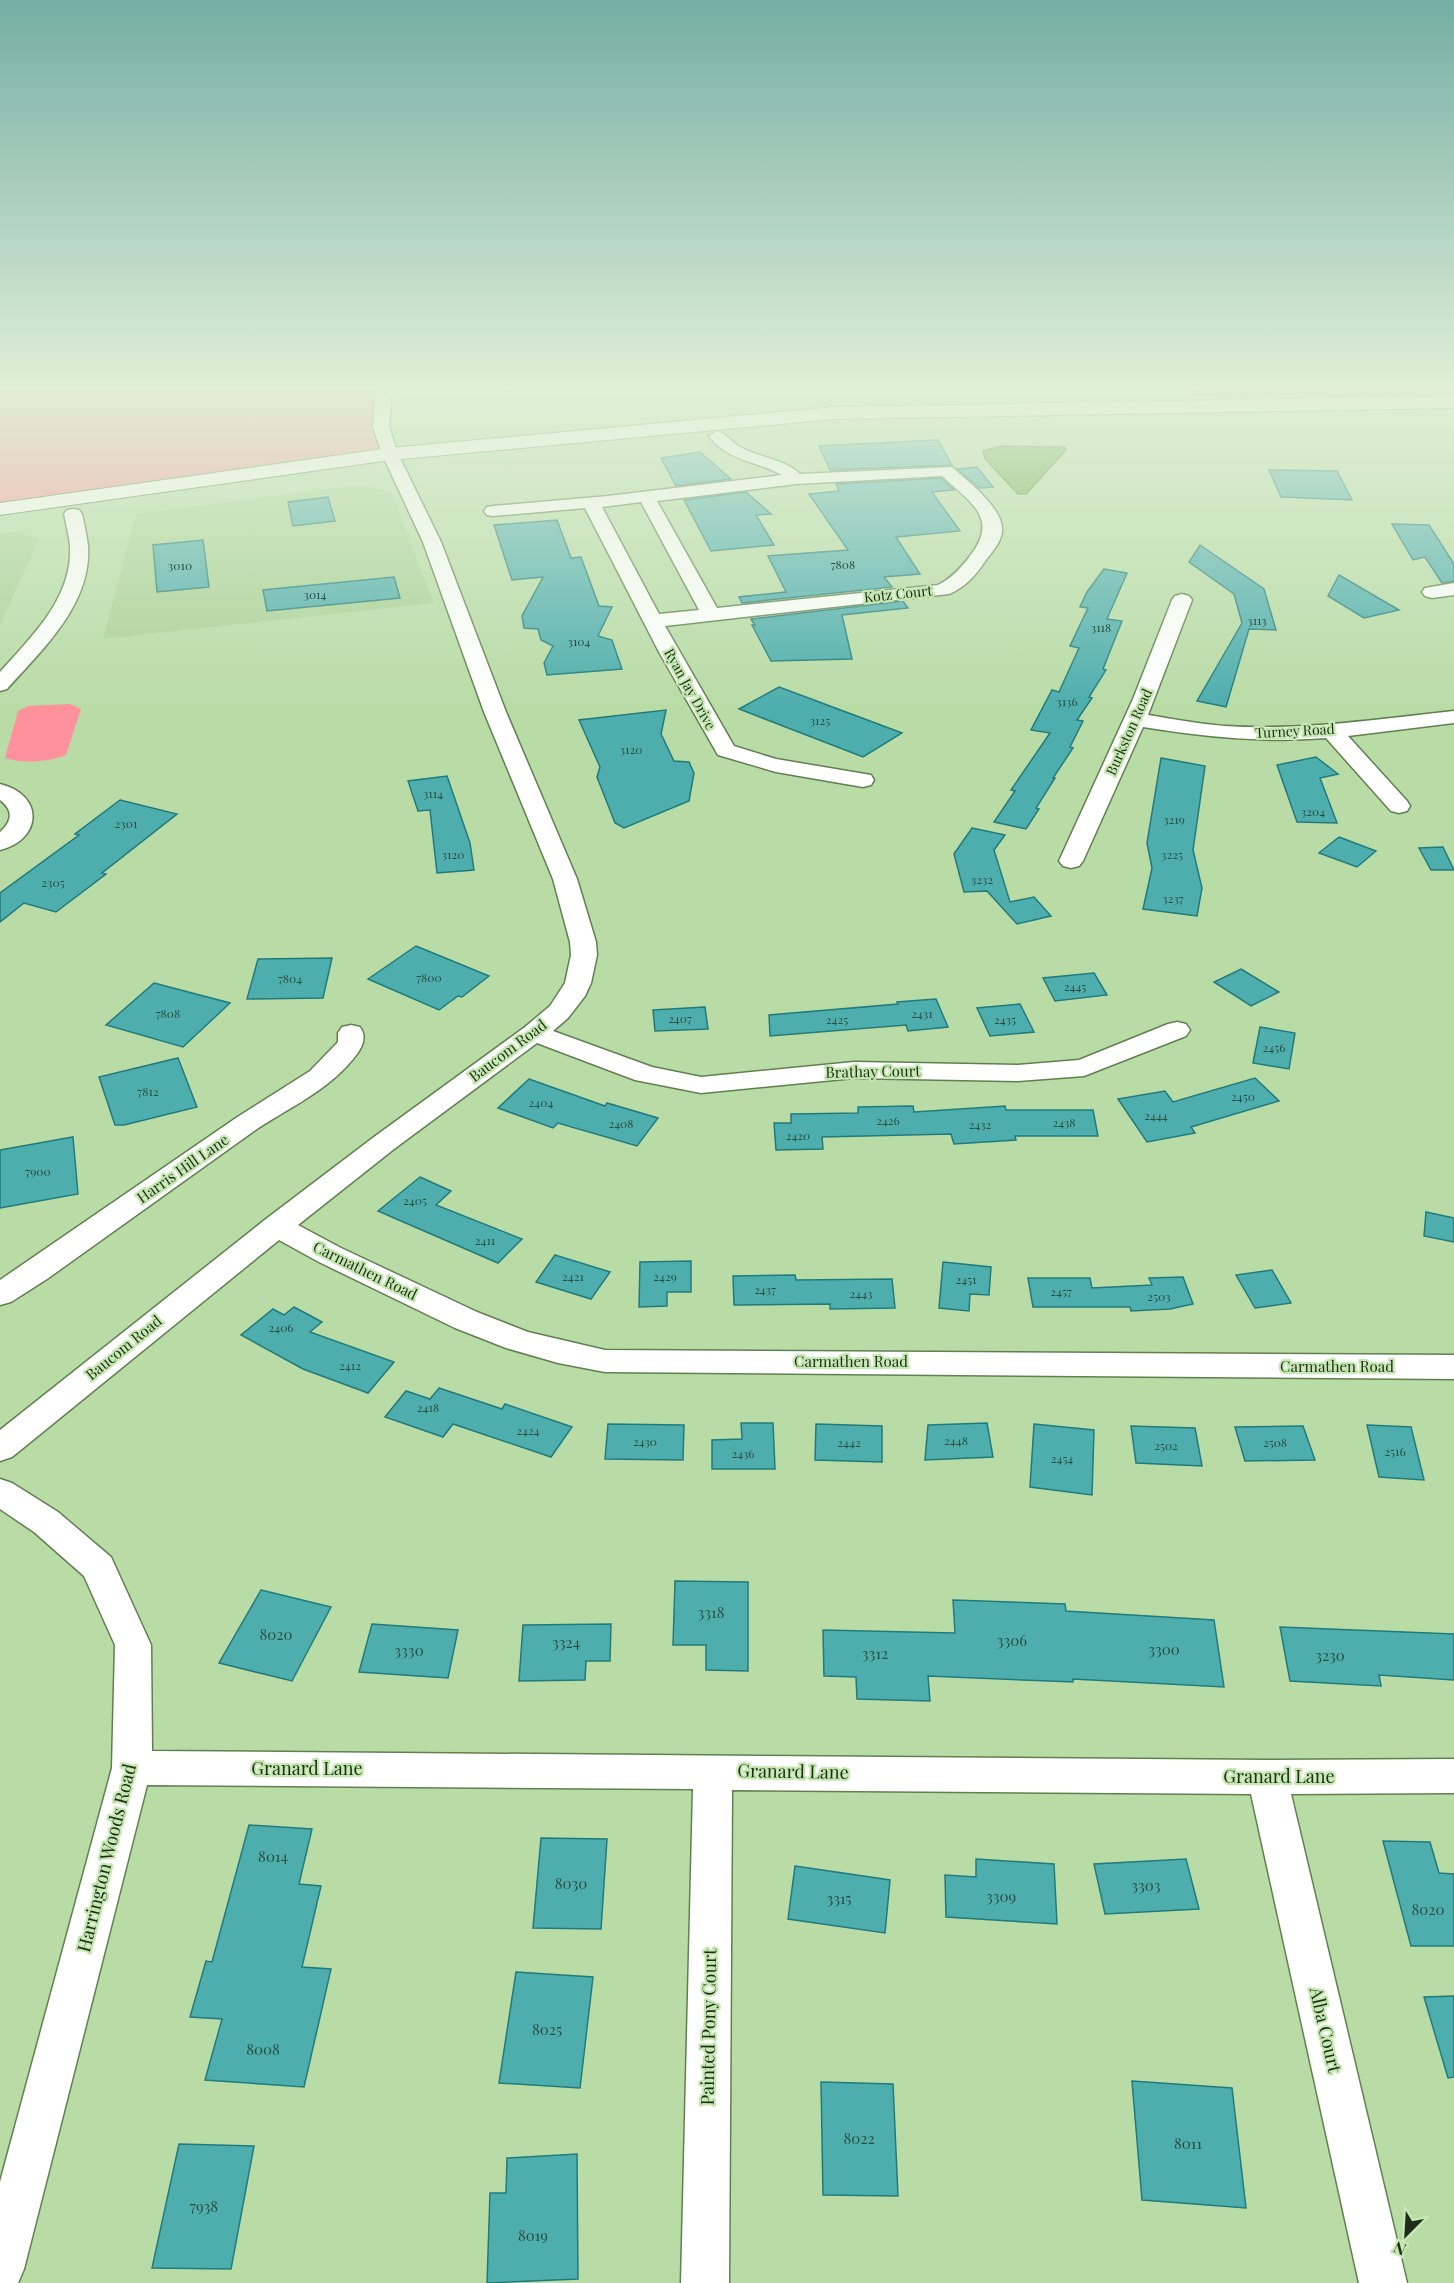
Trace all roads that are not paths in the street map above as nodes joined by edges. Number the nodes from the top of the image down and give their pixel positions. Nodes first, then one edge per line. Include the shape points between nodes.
1 (155, 493) edge
2 (229, 493) edge
3 (405, 493) edge
4 (675, 493) edge
5 (967, 493) edge
6 (646, 496) junction
7 (45, 503) junction
8 (591, 503) junction
9 (0, 509) edge
10 (493, 511) dead end
11 (73, 514) junction
12 (0, 516) edge
13 (0, 524) edge
14 (1454, 589) edge
15 (1432, 592) dead end
16 (1182, 600) dead end
17 (711, 615) junction
18 (653, 621) junction
19 (0, 685) edge
20 (1454, 717) edge
21 (1136, 719) junction
22 (1331, 730) junction
23 (863, 780) dead end
24 (0, 791) edge
25 (1399, 806) dead end
26 (0, 843) edge
27 (1071, 861) dead end
28 (1177, 1030) dead end
29 (351, 1033) dead end
30 (534, 1033) junction
31 (277, 1226) junction
32 (0, 1294) edge
33 (1454, 1367) edge
34 (0, 1448) edge
35 (0, 1492) edge
36 (132, 1768) junction
37 (713, 1771) junction
38 (1454, 1776) edge
39 (1267, 1778) junction
40 (0, 2269) edge
41 (705, 2283) edge
42 (1383, 2283) edge

1 - 7 main road
2 - 11 main road
3 - 30 street, Baucom Road via 432,542 495,712 565,879 583,942 582,964 572,996
4 - 6 street, Kotz Court
5 - 17 street, Kotz Court via 990,516 993,533 987,547 955,585 942,590
6 - 8 street, Kotz Court
6 - 17 street
7 - 9 main road
7 - 12 main road via 27,512
8 - 10 street, Kotz Court
8 - 18 street, Ryan Jay Drive
11 - 13 main road
11 - 19 street via 79,548 76,575 66,601 53,624
14 - 15 street
16 - 21 street, Burkston Road
17 - 18 street, Kotz Court
18 - 23 street, Ryan Jay Drive via 726,750 770,764
20 - 22 street, Turney Road
21 - 22 street, Turney Road via 1235,733
21 - 27 street, Burkston Road
22 - 25 street
24 - 26 street via 12,796 23,812 22,822
28 - 30 street, Brathay Court via 1084,1068 1018,1073 854,1070 701,1085 645,1074
29 - 32 street, Harris Hill Lane via 351,1043 320,1077
30 - 31 street, Baucom Road
31 - 33 street, Carmathen Road via 466,1320 517,1340 605,1361
31 - 34 street, Baucom Road
35 - 36 street, Harrington Woods Road via 46,1522 98,1567 133,1645
36 - 37 street, Granard Lane
36 - 40 street, Harrington Woods Road
37 - 39 street, Granard Lane
37 - 41 street, Painted Pony Court
38 - 39 street, Granard Lane
39 - 42 street, Alba Court

